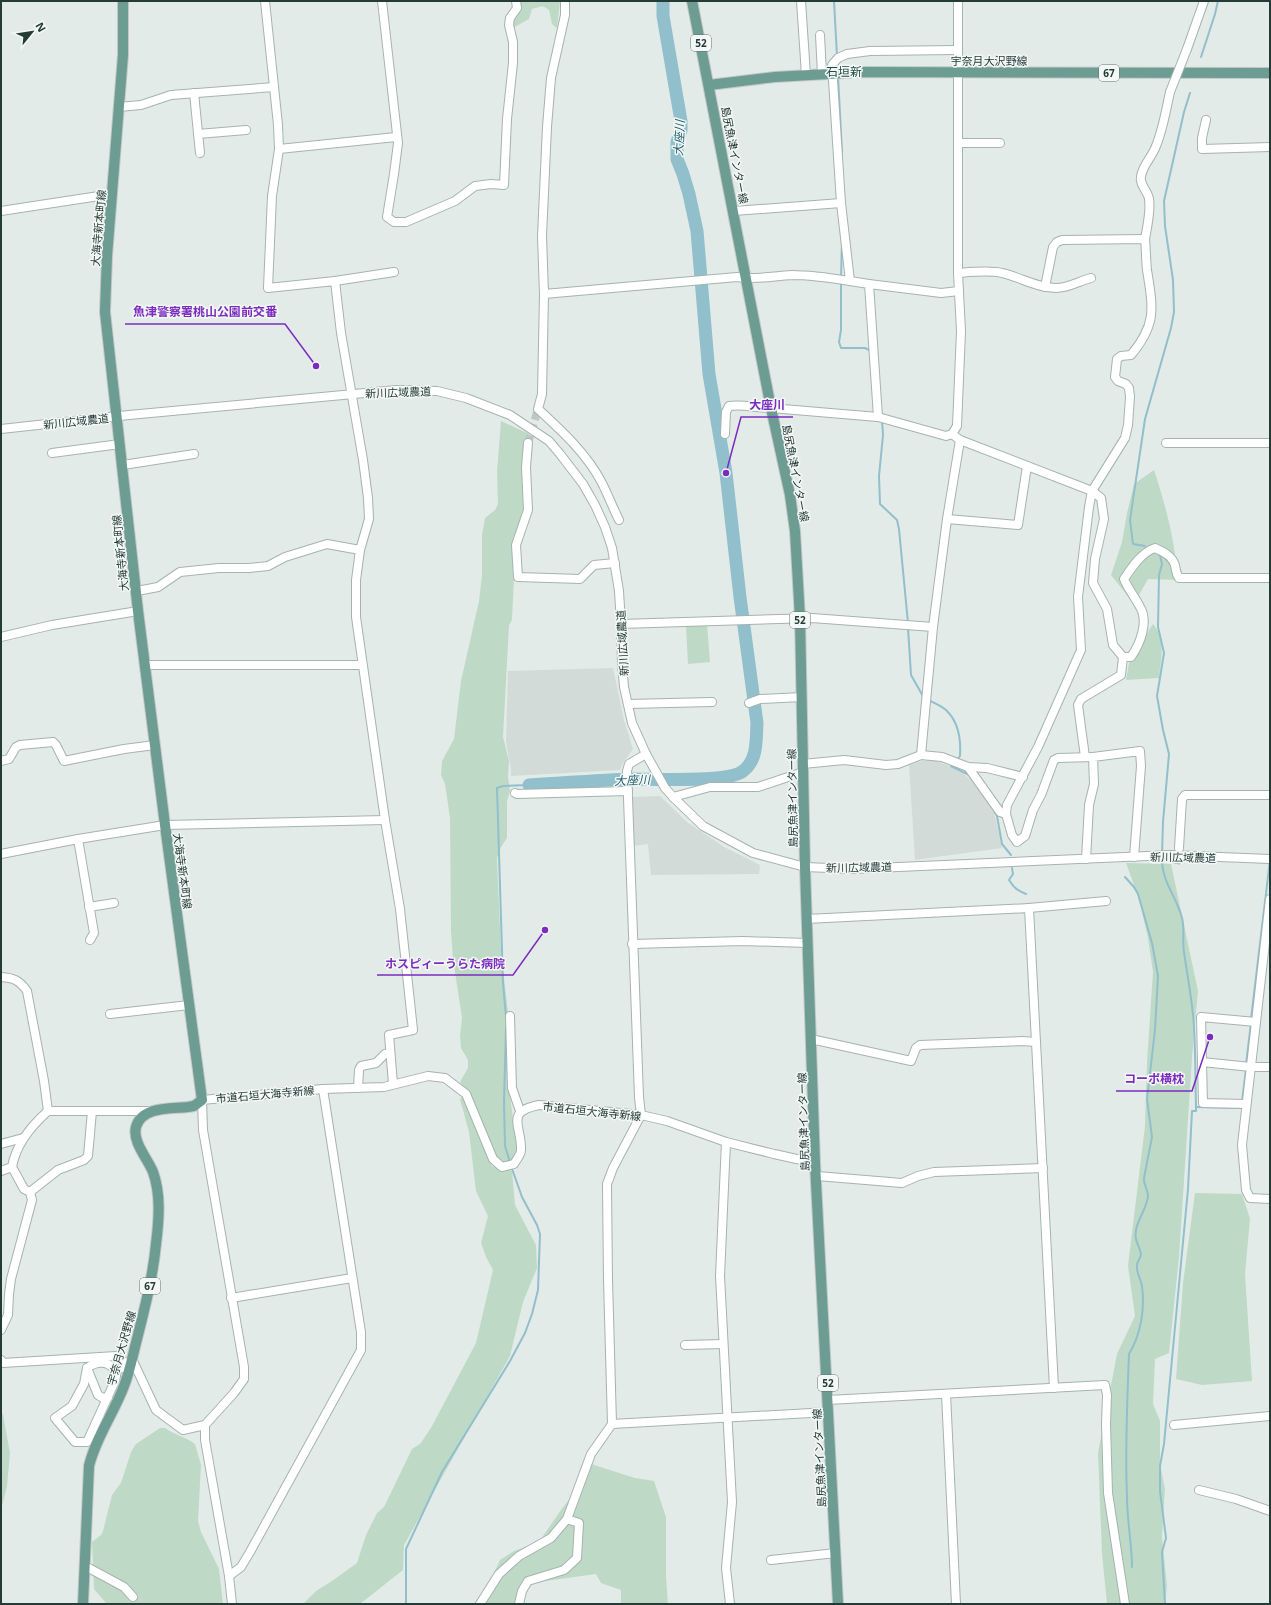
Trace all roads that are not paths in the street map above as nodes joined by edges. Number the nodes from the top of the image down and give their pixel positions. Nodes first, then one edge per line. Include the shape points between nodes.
1 (123, 1) edge
2 (265, 1) edge
3 (382, 1) edge
4 (516, 1) edge
5 (565, 1) edge
6 (692, 1) edge
7 (802, 1) edge
8 (958, 1) edge
9 (1204, 1) edge
10 (820, 35) dead end
11 (958, 50) junction
12 (958, 72) junction
13 (1270, 73) edge
14 (822, 74) junction
15 (832, 74) junction
16 (806, 75) junction
17 (710, 85) junction
18 (274, 87) junction
19 (194, 93) junction
20 (119, 107) junction
21 (1206, 120) dead end
22 (246, 130) dead end
23 (198, 134) junction
24 (396, 137) junction
25 (958, 142) junction
26 (1000, 143) dead end
27 (1270, 147) edge
28 (279, 149) junction
29 (200, 153) dead end
30 (112, 194) junction
31 (841, 202) junction
32 (1, 211) edge
33 (734, 211) junction
34 (1145, 239) junction
35 (394, 272) dead end
36 (958, 272) junction
37 (747, 278) junction
38 (1091, 278) dead end
39 (334, 281) junction
40 (850, 281) junction
41 (869, 284) junction
42 (1045, 287) junction
43 (959, 291) junction
44 (544, 294) junction
45 (351, 393) junction
46 (771, 408) junction
47 (117, 416) junction
48 (878, 417) junction
49 (1, 429) edge
50 (725, 434) dead end
51 (952, 434) junction
52 (960, 440) junction
53 (528, 443) tunnel mouth
54 (1166, 443) dead end
55 (1270, 443) edge
56 (120, 444) junction
57 (52, 453) dead end
58 (194, 454) dead end
59 (123, 465) junction
60 (1027, 466) junction
61 (1092, 491) junction
62 (946, 519) junction
63 (619, 520) dead end
64 (360, 550) junction
65 (615, 563) junction
66 (1270, 578) edge
67 (136, 591) junction
68 (138, 611) junction
69 (800, 618) junction
70 (622, 624) junction
71 (933, 627) junction
72 (1, 637) edge
73 (1123, 657) junction
74 (145, 665) junction
75 (362, 665) junction
76 (802, 697) junction
77 (712, 702) dead end
78 (628, 704) junction
79 (749, 704) dead end
80 (155, 745) junction
81 (646, 754) junction
82 (921, 755) junction
83 (1089, 757) junction
84 (1, 761) edge
85 (968, 767) junction
86 (803, 768) junction
87 (1023, 777) junction
88 (628, 790) junction
89 (515, 793) dead end
90 (1270, 795) edge
91 (673, 796) junction
92 (1006, 814) junction
93 (385, 820) junction
94 (165, 825) junction
95 (78, 839) junction
96 (1180, 848) tunnel mouth
97 (1, 854) edge
98 (1134, 856) junction
99 (1086, 859) junction
100 (1268, 859) edge
101 (805, 867) junction
102 (1270, 899) edge
103 (1106, 901) dead end
104 (114, 903) dead end
105 (89, 907) junction
106 (1029, 908) junction
107 (1269, 910) edge
108 (806, 918) junction
109 (90, 940) dead end
110 (807, 943) junction
111 (632, 944) junction
112 (1, 977) edge
113 (189, 1005) junction
114 (110, 1014) dead end
115 (510, 1016) dead end
116 (1253, 1022) junction
117 (811, 1039) junction
118 (1036, 1042) junction
119 (390, 1053) junction
120 (1202, 1062) junction
121 (1248, 1067) junction
122 (1270, 1067) edge
123 (394, 1084) junction
124 (358, 1088) junction
125 (323, 1089) junction
126 (202, 1100) junction
127 (1242, 1104) junction
128 (48, 1111) junction
129 (92, 1111) junction
130 (148, 1111) junction
131 (520, 1111) junction
132 (641, 1115) junction
133 (23, 1138) junction
134 (726, 1142) junction
135 (1, 1144) edge
136 (815, 1163) junction
137 (12, 1167) junction
138 (1043, 1168) junction
139 (1, 1171) edge
140 (817, 1176) junction
141 (30, 1192) junction
142 (1270, 1199) edge
143 (352, 1278) junction
144 (231, 1298) junction
145 (1, 1330) edge
146 (723, 1344) junction
147 (685, 1346) dead end
148 (1, 1360) edge
149 (131, 1362) junction
150 (87, 1368) junction
151 (115, 1370) junction
152 (1054, 1388) junction
153 (946, 1394) junction
154 (108, 1397) junction
155 (828, 1400) junction
156 (829, 1412) junction
157 (1270, 1416) edge
158 (727, 1418) junction
159 (612, 1424) junction
160 (205, 1425) junction
161 (1174, 1425) dead end
162 (1199, 1490) dead end
163 (1270, 1511) edge
164 (567, 1519) junction
165 (836, 1553) junction
166 (771, 1560) dead end
167 (85, 1566) junction
168 (229, 1576) junction
169 (133, 1598) dead end
170 (83, 1604) edge
171 (232, 1604) edge
172 (480, 1604) edge
173 (519, 1604) edge
174 (730, 1604) edge
175 (838, 1604) edge
176 (956, 1604) edge
177 (1124, 1604) edge

1 - 20 main road, 大海寺新本町線 via 123,56
2 - 18 street
3 - 24 street
4 - 24 street via 517,8 510,18 509,25 513,42 513,63 504,185 475,186 455,201 406,222 394,222 387,217 398,143
5 - 44 street via 565,15 551,78 547,127 542,236
6 - 17 main road, 島尻魚津インター線 / 52
7 - 16 street
8 - 11 street
9 - 34 street, bridge via 1170,92 1161,134 1140,179 1149,200
10 - 14 street
11 - 12 street
11 - 15 street via 870,51 847,54 838,58 832,65
12 - 13 main road, 宇奈月大沢野線 / 67
12 - 15 main road, 宇奈月大沢野線 / 67 via 890,71
12 - 25 street
14 - 15 main road, 宇奈月大沢野線 / 67
14 - 16 main road, 宇奈月大沢野線 / 67
15 - 31 street
16 - 17 main road, 宇奈月大沢野線 / 67
17 - 33 main road, 島尻魚津インター線 / 52
18 - 19 street
18 - 28 street
19 - 20 street via 171,95 141,104
19 - 23 street
20 - 30 main road, 大海寺新本町線
21 - 27 street via 1202,149
22 - 23 street
23 - 29 street
24 - 28 street
25 - 26 street
25 - 36 street
28 - 39 street via 272,196 268,288
30 - 32 street
30 - 47 main road, 大海寺新本町線 via 105,312
31 - 33 street
31 - 40 street
33 - 37 main road, 島尻魚津インター線 / 52
34 - 42 street via 1057,242 1053,247
34 - 61 street via 1152,294 1149,327 1142,342 1131,355 1117,359 1115,377 1130,388 1128,425 1125,438
35 - 39 street
36 - 42 street via 1001,272
36 - 43 street
37 - 40 street via 810,276
37 - 44 street via 736,276
37 - 46 main road, 島尻魚津インター線 / 52
38 - 42 street via 1069,287
39 - 45 street
40 - 41 street
41 - 43 street via 941,293
41 - 48 street
43 - 51 street via 961,331 957,426
44 - 63 street via 542,394 538,409 561,430 589,462
45 - 47 street, 新川広域農道
45 - 64 street via 368,498 369,519
45 - 65 street, 新川広域農道 via 437,391 483,404 510,415 531,428 549,441 583,484 605,527
46 - 48 street
46 - 50 street via 729,406 726,412
46 - 69 main road, 島尻魚津インター線 / 52 via 792,509
47 - 49 street, 新川広域農道
47 - 56 main road, 大海寺新本町線
48 - 51 street via 946,436
51 - 52 street
52 - 60 street
52 - 62 street
53 - 65 street via 528,510 516,545 518,577 580,578 594,565
54 - 55 street
56 - 57 street
56 - 59 main road, 大海寺新本町線
58 - 59 street
59 - 67 main road, 大海寺新本町線
60 - 61 street
60 - 62 street via 1018,525
61 - 73 street via 1101,498 1104,519 1095,559 1093,583 1107,609 1113,645
61 - 87 street via 1078,597 1081,650
62 - 71 street
64 - 67 street via 327,544 285,557 268,566 180,572 158,587
64 - 75 street via 356,580 356,617
65 - 70 street, 新川広域農道
66 - 73 street via 1179,578 1172,559 1167,554 1156,548 1148,550 1124,579 1145,619 1137,648 1130,657
67 - 68 main road, 大海寺新本町線
68 - 72 street via 52,625
68 - 74 main road, 大海寺新本町線
69 - 70 street
69 - 71 street
69 - 76 main road, 島尻魚津インター線 / 52
70 - 78 street, 新川広域農道 via 622,664
71 - 82 street
73 - 83 street via 1120,675 1081,699 1078,705
74 - 75 street
74 - 80 main road, 大海寺新本町線
75 - 93 street
76 - 79 street via 760,699
76 - 86 main road, 島尻魚津インター線 / 52
77 - 78 street
78 - 81 street, 新川広域農道 via 632,723
80 - 84 street via 64,761 53,742 20,745 9,759
80 - 94 main road, 大海寺新本町線
81 - 88 street via 629,764
81 - 91 street, 新川広域農道 via 665,788
82 - 85 street via 942,758
82 - 86 street via 898,764 844,760
83 - 92 street via 1054,760 1025,836 1017,842 1014,840
83 - 98 street via 1140,751
83 - 99 street via 1094,784 1089,805
85 - 87 street via 987,768
85 - 92 street via 1000,812
86 - 91 street via 758,787 710,787
86 - 101 main road, 島尻魚津インター線 / 52
87 - 92 street via 1007,806
88 - 89 street
88 - 111 street
90 - 96 street via 1185,795 1182,799
91 - 101 street, 新川広域農道 via 703,826 719,836 753,853
93 - 94 street
93 - 119 street via 400,909 413,1030 389,1034
94 - 95 street
94 - 113 main road, 大海寺新本町線
95 - 97 street
95 - 105 street
98 - 99 street, 新川広域農道
98 - 100 street, 新川広域農道
99 - 101 street, 新川広域農道 via 852,869
101 - 108 main road, 島尻魚津インター線 / 52
102 - 107 street
103 - 106 street
104 - 105 street
105 - 109 street via 94,933
106 - 108 street
106 - 118 street
107 - 116 street
108 - 110 main road, 島尻魚津インター線 / 52
110 - 111 street via 743,941
110 - 117 main road, 島尻魚津インター線 / 52
111 - 132 street via 638,1097
112 - 128 street via 13,978 27,990
113 - 114 street
113 - 126 main road, 大海寺新本町線
115 - 131 street via 512,1088
116 - 120 street via 1201,1017
116 - 121 street
117 - 118 street via 911,1061 916,1048 920,1045
117 - 136 main road, 島尻魚津インター線 / 52
118 - 138 street
119 - 123 street
119 - 124 street via 385,1054 376,1063 361,1066
120 - 121 street
120 - 127 street via 1203,1103
121 - 122 street
121 - 127 street
123 - 124 street, 市道石垣大海寺新線
123 - 131 street, 市道石垣大海寺新線 via 428,1076 445,1078 456,1086 466,1094 493,1159 502,1167 514,1164 522,1152 517,1118
124 - 125 street, 市道石垣大海寺新線
125 - 126 street, 市道石垣大海寺新線
125 - 143 street
126 - 130 main road via 194,1106
126 - 144 street via 203,1130
127 - 142 street via 1246,1190 1250,1198
128 - 129 street
128 - 133 street
129 - 130 street
129 - 141 street via 88,1156 58,1170
130 - 149 main road, 宇奈月大沢野線 / 67 via 140,1119 135,1133 153,1172 158,1192 158,1213 153,1269
131 - 132 street, 市道石垣大海寺新線 via 539,1104
132 - 134 street, 市道石垣大海寺新線 via 667,1121
132 - 159 street via 612,1168 607,1184
133 - 135 street
133 - 137 street via 14,1154
134 - 136 street, 市道石垣大海寺新線
134 - 146 street via 720,1276
136 - 140 main road, 島尻魚津インター線 / 52
137 - 139 street
137 - 141 street via 24,1189
138 - 140 street via 934,1172 902,1183
138 - 152 street
140 - 155 main road, 島尻魚津インター線 / 52
141 - 145 street via 32,1200 12,1279 8,1315
143 - 144 street
143 - 168 street via 361,1332 361,1350 241,1568
144 - 160 street via 244,1379
146 - 147 street
146 - 158 street
148 - 149 street via 3,1363 116,1356
149 - 151 street
149 - 160 street via 156,1410 183,1430
149 - 167 main road, 宇奈月大沢野線 / 67 via 125,1385 93,1451 89,1466
150 - 151 street via 103,1362 109,1363
150 - 154 street via 98,1394 103,1398
150 - 154 street via 84,1384 72,1406 55,1418 75,1442 87,1442
151 - 154 street via 115,1381
152 - 153 street
152 - 177 street via 1105,1385 1108,1493
153 - 155 street
153 - 176 street
155 - 156 main road, 島尻魚津インター線 / 52
156 - 158 street
156 - 165 main road, 島尻魚津インター線 / 52
157 - 161 street
158 - 159 street
158 - 174 street via 732,1502 726,1568
159 - 164 street via 591,1454
160 - 168 street via 205,1440
162 - 163 street
164 - 172 street via 552,1538 519,1556 499,1574
164 - 173 street via 579,1523 577,1558 564,1570 528,1581
165 - 166 street
165 - 175 main road, 島尻魚津インター線 / 52
167 - 169 street via 124,1587
167 - 170 main road, 宇奈月大沢野線 / 67
168 - 171 street

